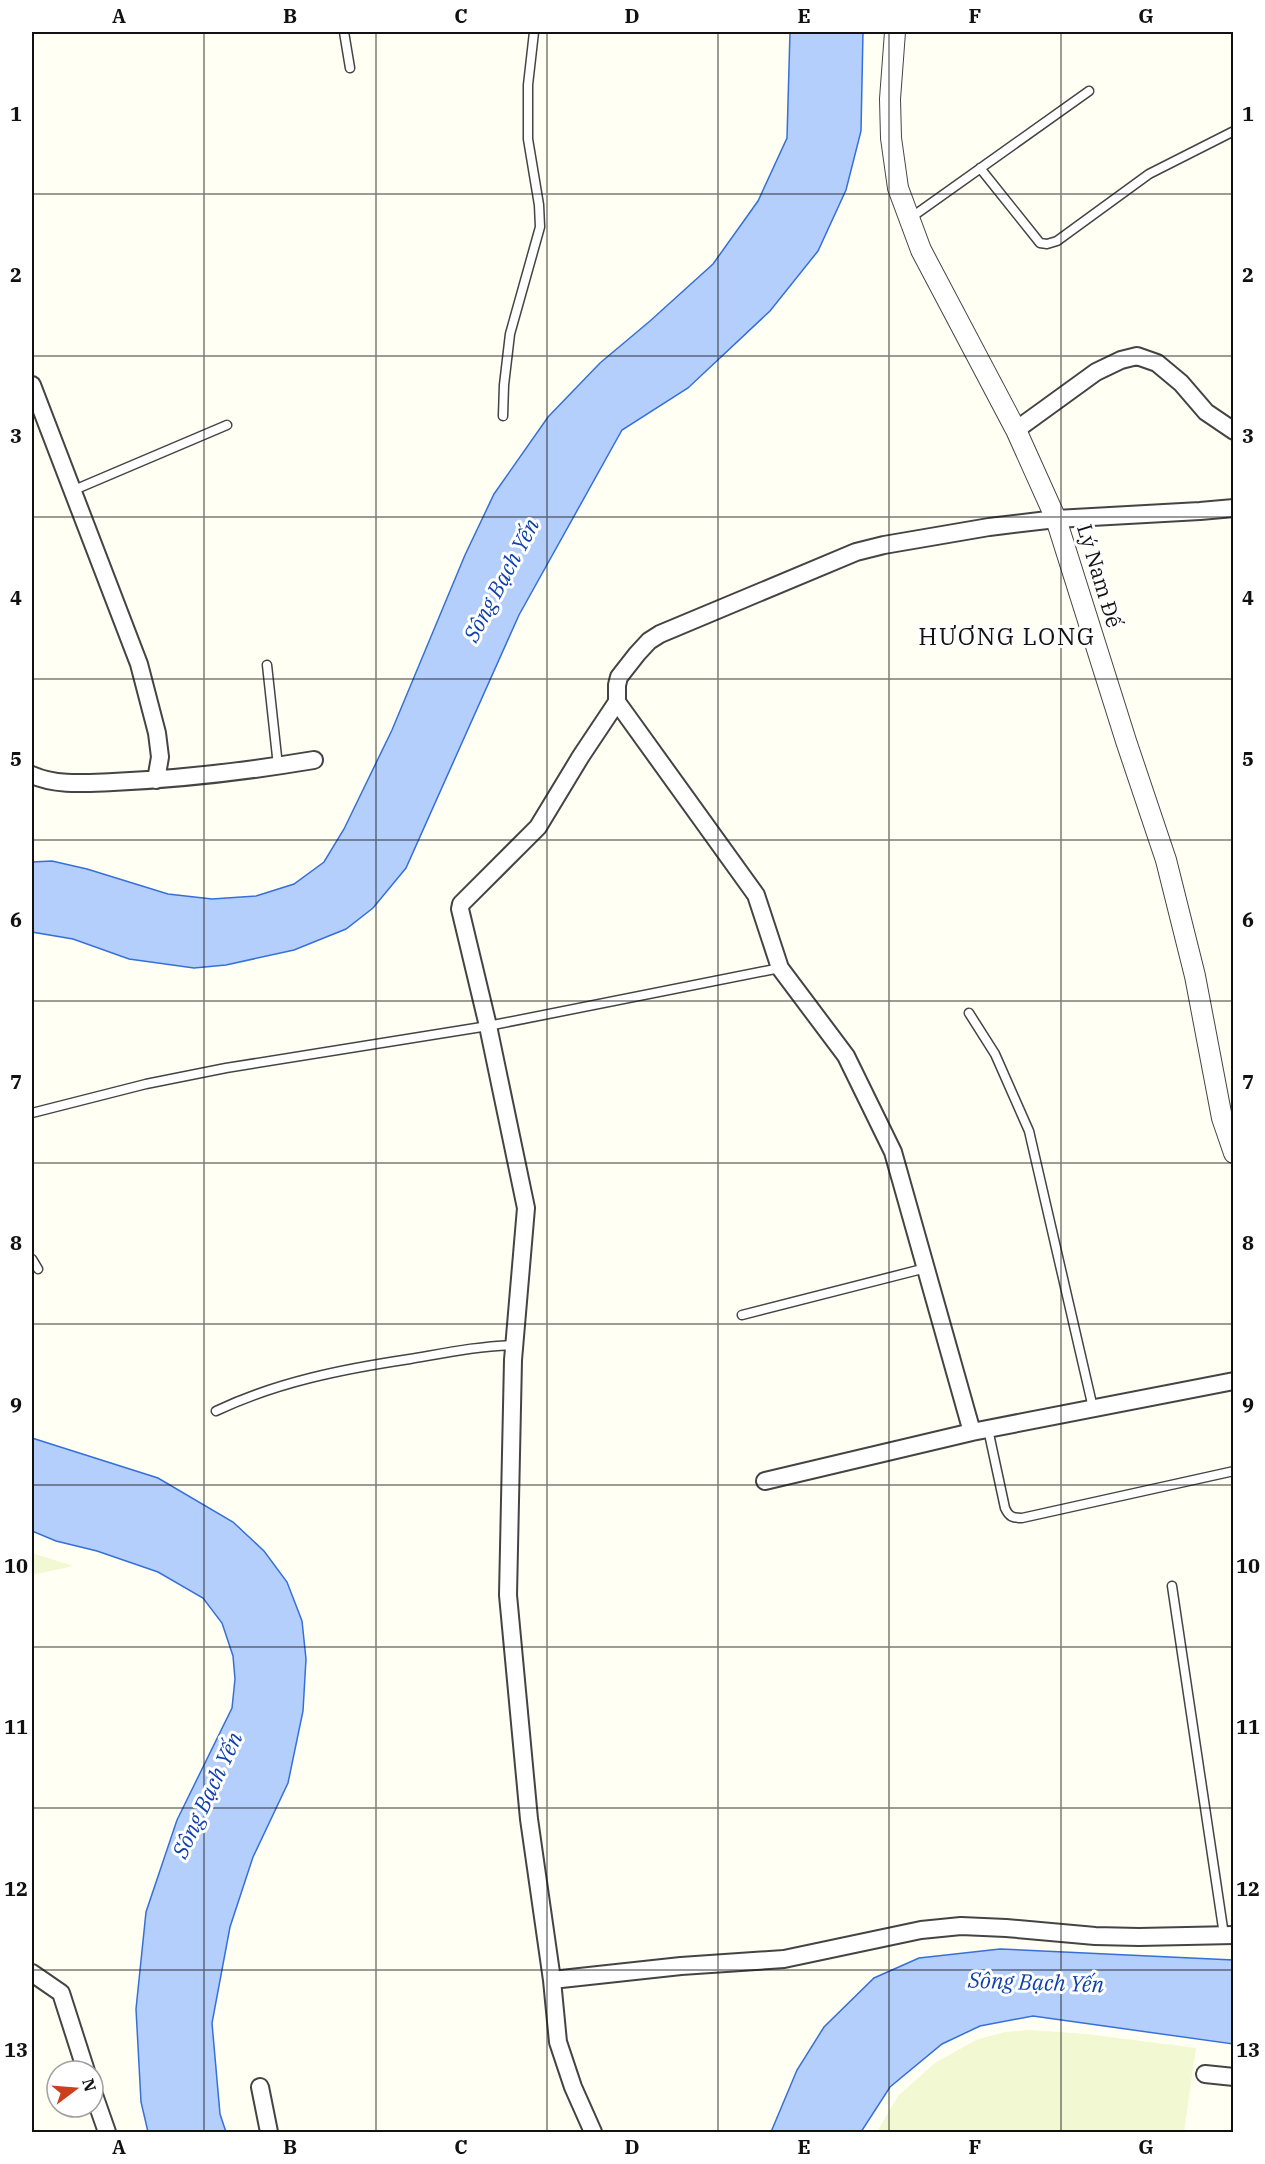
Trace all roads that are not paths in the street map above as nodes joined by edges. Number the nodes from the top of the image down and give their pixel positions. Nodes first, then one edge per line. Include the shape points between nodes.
1 (344, 32) edge
2 (534, 32) edge
3 (896, 32) edge
4 (351, 68) dead end
5 (1089, 91) dead end
6 (1233, 131) edge
7 (980, 168) junction
8 (908, 219) junction
9 (32, 385) edge
10 (503, 416) dead end
11 (227, 425) dead end
12 (1016, 430) junction
13 (1233, 431) edge
14 (74, 490) junction
15 (1233, 508) edge
16 (1056, 519) junction
17 (267, 665) dead end
18 (617, 702) junction
19 (314, 760) dead end
20 (278, 766) junction
21 (32, 775) edge
22 (156, 780) junction
23 (780, 968) junction
24 (969, 1013) dead end
25 (488, 1026) junction
26 (32, 1113) edge
27 (1233, 1152) edge
28 (32, 1259) edge
29 (926, 1268) junction
30 (38, 1269) dead end
31 (742, 1315) dead end
32 (514, 1346) junction
33 (1233, 1381) edge
34 (1093, 1408) junction
35 (216, 1411) dead end
36 (980, 1431) junction
37 (1233, 1470) edge
38 (765, 1481) dead end
39 (1173, 1586) dead end
40 (1229, 1935) edge
41 (32, 1973) edge
42 (552, 1980) junction
43 (82, 2059) edge
44 (1205, 2074) dead end
45 (1233, 2077) edge
46 (260, 2087) dead end
47 (269, 2133) edge
48 (593, 2133) edge

1 - 4 lane
2 - 10 lane via 528,85 528,139 540,227 510,334
3 - 8 street, Lý Nam Đế via 891,138 898,189
5 - 7 lane
6 - 7 lane via 1149,174 1057,241 1047,244 1040,243 1029,231
7 - 8 lane
8 - 12 street, Lý Nam Đế
9 - 14 street
11 - 14 lane
12 - 13 street via 1096,372 1137,356 1157,363 1206,412
12 - 16 street, Lý Nam Đế
14 - 22 street via 139,664 157,733 160,757
15 - 16 street
16 - 18 street via 960,531 867,549 730,604 649,641 619,677
16 - 27 street, Lý Nam Đế via 1166,860 1191,956 1222,1118
17 - 20 lane
18 - 23 street via 756,895
18 - 25 street via 538,827 461,904
19 - 20 street
20 - 22 street
21 - 22 street via 75,783
23 - 25 lane
23 - 29 street via 846,1056 893,1152
24 - 34 lane via 995,1054 1029,1131
25 - 26 lane via 226,1068
25 - 32 street via 526,1208
28 - 30 lane
29 - 31 lane
29 - 36 street
32 - 35 lane via 464,1348 323,1375
32 - 42 street via 508,1595 529,1819
33 - 34 street
34 - 36 street
36 - 37 lane via 1005,1508 1014,1518
36 - 38 street
39 - 40 lane
40 - 42 street via 1095,1936 961,1926 921,1930 784,1959
41 - 43 street via 61,1993
42 - 48 street via 558,2042
44 - 45 street
46 - 47 street

